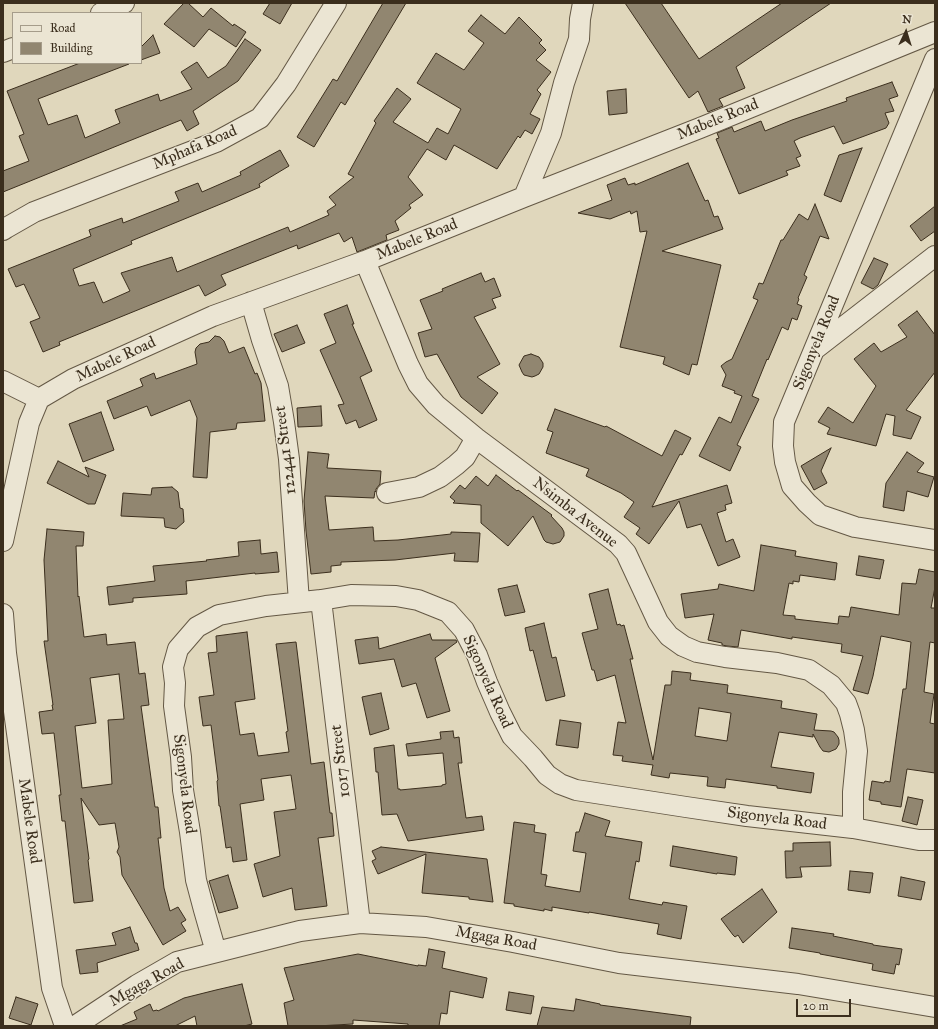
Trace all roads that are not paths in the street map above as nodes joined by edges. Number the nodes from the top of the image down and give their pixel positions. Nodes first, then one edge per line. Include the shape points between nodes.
1 (124, 3) edge
2 (336, 3) edge
3 (583, 3) edge
4 (102, 12) edge
5 (935, 32) edge
6 (935, 59) edge
7 (524, 197) junction
8 (3, 230) edge
9 (935, 256) edge
10 (365, 261) junction
11 (251, 302) junction
12 (814, 350) junction
13 (3, 381) edge
14 (39, 399) junction
15 (476, 438) junction
16 (386, 493) dead end
17 (935, 540) edge
18 (3, 541) edge
19 (321, 600) junction
20 (300, 602) junction
21 (3, 614) edge
22 (853, 828) junction
23 (935, 840) edge
24 (360, 923) junction
25 (216, 952) junction
26 (935, 1007) edge
27 (65, 1026) edge
28 (75, 1026) edge

1 - 4 street
2 - 8 street, Mphafa Road via 286,84 260,118 216,142 34,212
3 - 7 street via 579,39 550,133
5 - 7 street, Mabele Road
6 - 12 street, Sigonyela Road
7 - 10 street, Mabele Road
9 - 12 street
10 - 11 street, Mabele Road
10 - 15 street, Nsimba Avenue via 418,384 436,405
11 - 14 street, Mabele Road via 213,316 73,379
11 - 20 street, 122441 Street via 278,386 284,422
12 - 17 street, Sigonyela Road via 784,422 783,446 792,486 820,515 855,527
13 - 14 street
14 - 18 street via 29,423
15 - 16 street via 464,457 440,477 419,487
15 - 22 street, Nsimba Avenue via 618,544 626,553 658,622 669,636 683,646 698,652 808,670 831,685 846,703 854,730 857,751
19 - 20 street, Sigonyela Road
19 - 22 street, Sigonyela Road via 350,595 396,596 418,600 448,612 464,630 477,655 512,736 547,775 560,784 576,790 686,807
19 - 24 street, 1017 Street
20 - 25 street, Sigonyela Road via 219,615 197,627 178,649 173,667 174,706 183,790 196,880
21 - 27 street, Mabele Road via 6,653 52,988
22 - 23 street, Sigonyela Road via 919,840
24 - 25 street, Mgaga Road via 300,931
24 - 26 street, Mgaga Road via 426,927 619,963 798,984
25 - 28 street, Mgaga Road via 177,962

